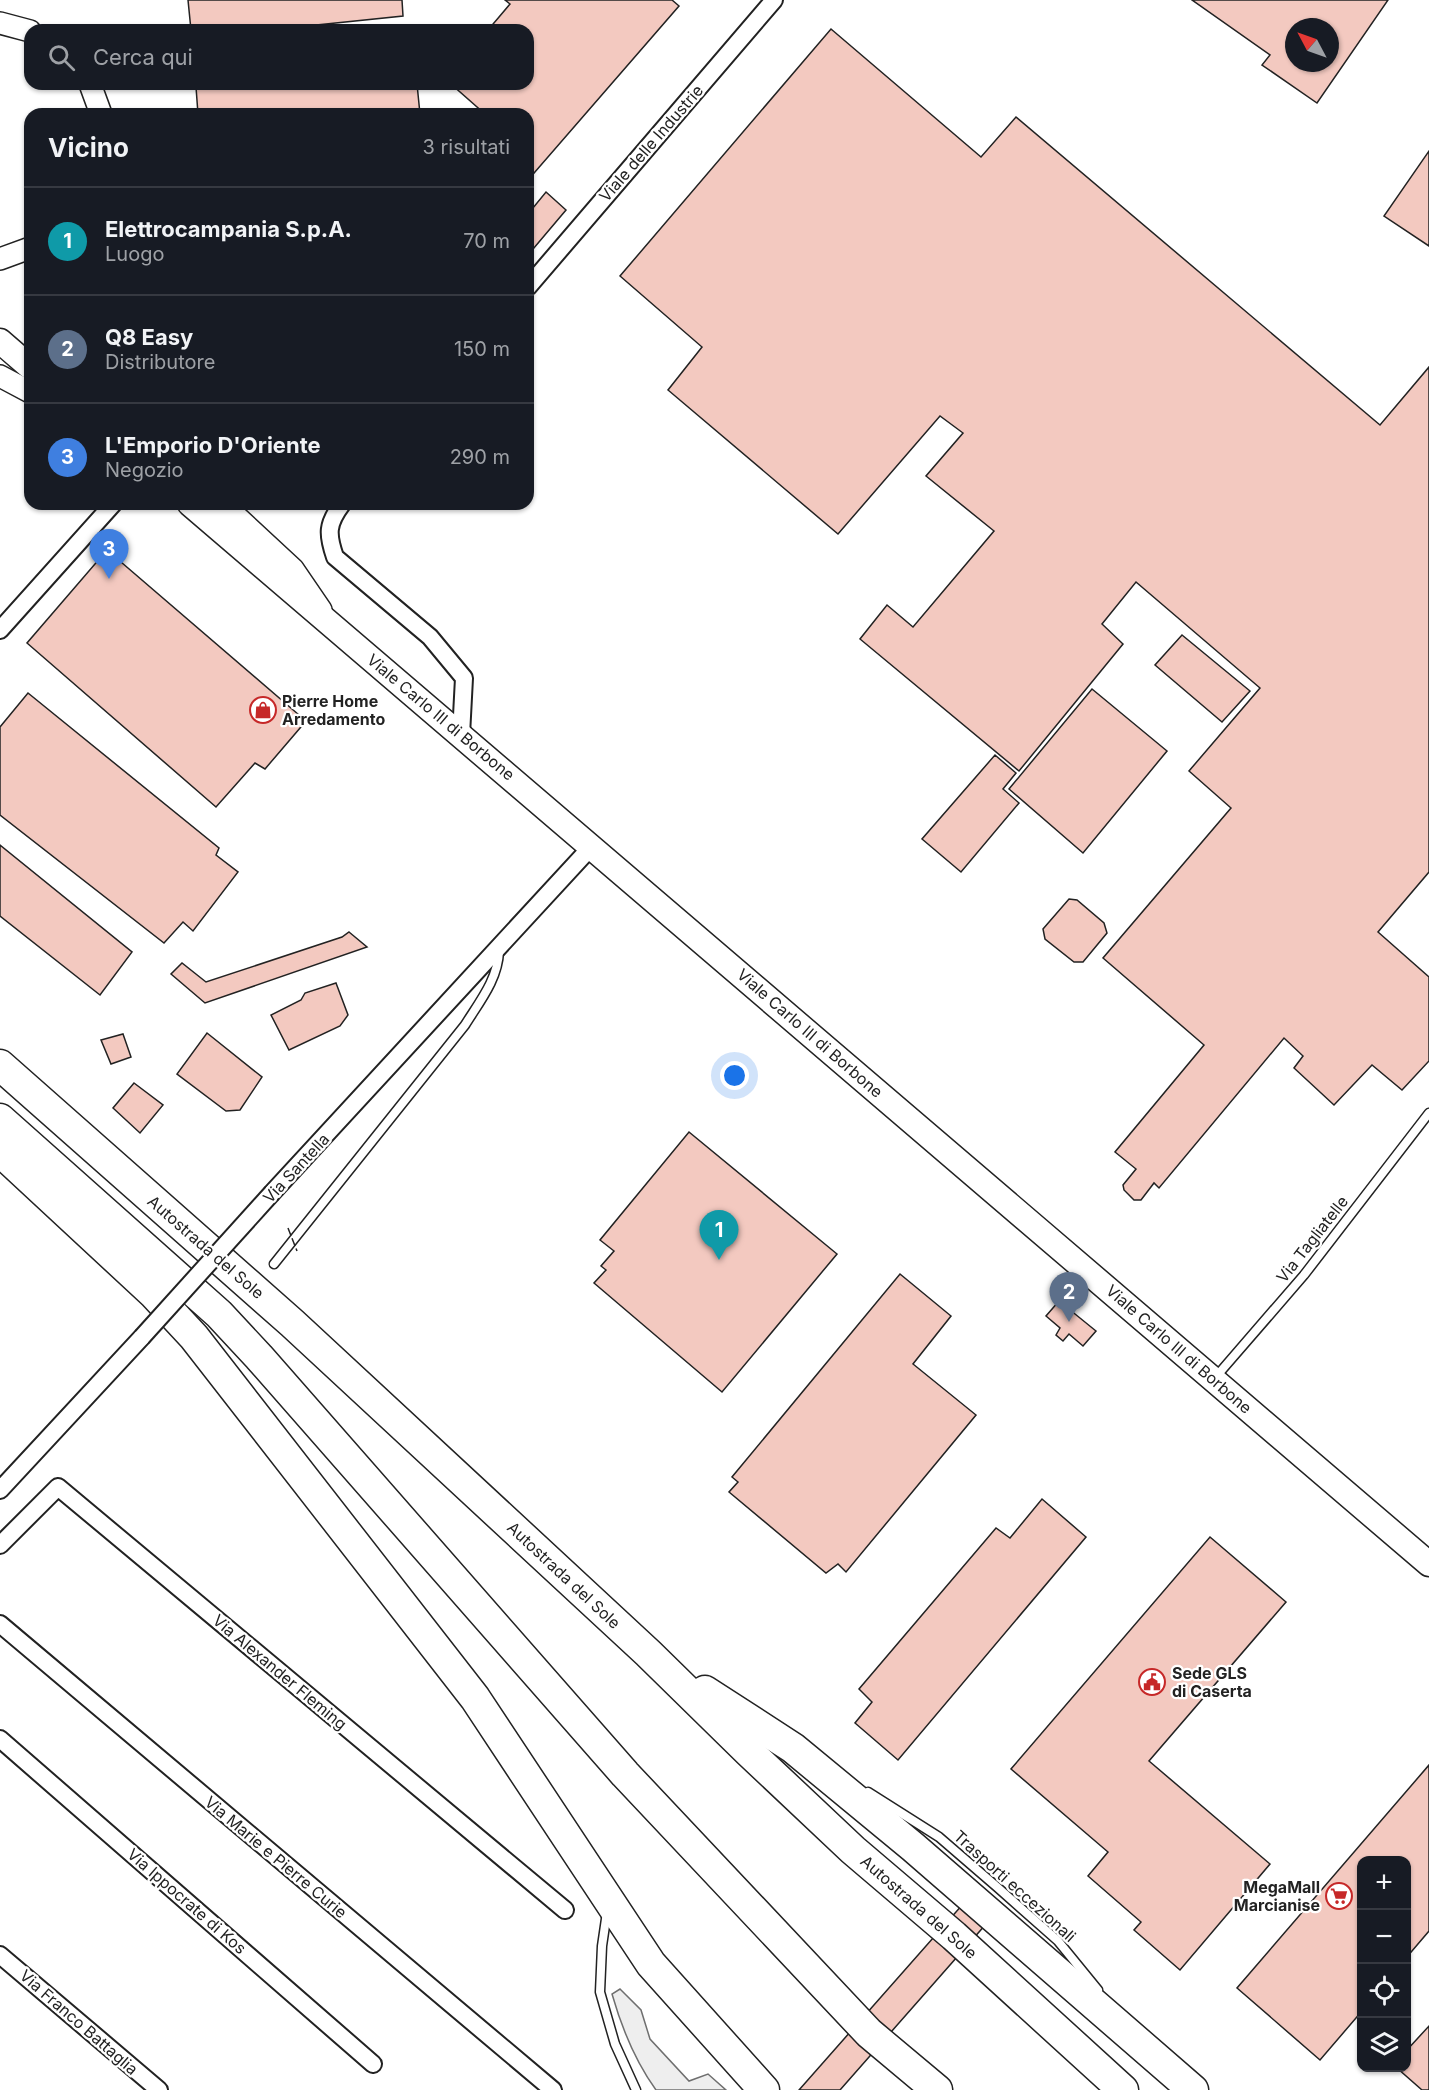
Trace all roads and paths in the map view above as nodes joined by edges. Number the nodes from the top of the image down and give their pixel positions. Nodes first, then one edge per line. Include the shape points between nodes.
1 (774, 0) edge
2 (0, 23) edge
3 (24, 29) edge
4 (92, 90) edge
5 (99, 108) edge
6 (24, 251) edge
7 (0, 259) edge
8 (534, 280) edge
9 (0, 341) edge
10 (24, 362) edge
11 (0, 376) edge
12 (24, 389) edge
13 (108, 510) edge
14 (197, 510) edge
15 (229, 510) edge
16 (338, 510) edge
17 (330, 623) junction
18 (0, 630) edge
19 (461, 735) junction
20 (592, 846) junction
21 (500, 946) junction
22 (0, 1065) edge
23 (1429, 1113) edge
24 (0, 1119) edge
25 (0, 1151) edge
26 (274, 1264) dead end
27 (1214, 1379) junction
28 (0, 1490) edge
29 (0, 1545) edge
30 (1429, 1564) edge
31 (0, 1624) edge
32 (648, 1653) junction
33 (0, 1739) edge
34 (793, 1748) junction
35 (846, 1779) dead end
36 (864, 1790) dead end
37 (609, 1900) junction
38 (565, 1910) dead end
39 (0, 1954) edge
40 (1104, 1998) dead end
41 (1111, 2007) dead end
42 (1136, 2040) junction
43 (373, 2064) dead end
44 (159, 2090) edge
45 (553, 2090) edge
46 (636, 2090) edge
47 (764, 2090) edge
48 (937, 2090) edge
49 (1123, 2090) edge
50 (1179, 2090) edge
51 (1193, 2090) edge

1 - 8 street, Viale delle Industrie
2 - 3 street
4 - 5 street
6 - 7 street
9 - 10 main road
11 - 12 street
13 - 18 street
14 - 17 main road, Viale Carlo III di Borbone
15 - 17 street via 293,569
16 - 19 street via 329,538 335,556 430,637 464,678
17 - 19 main road, Viale Carlo III di Borbone
19 - 20 main road, Viale Carlo III di Borbone
20 - 21 street, Via Santella
20 - 27 main road, Viale Carlo III di Borbone
21 - 26 lane via 499,965 491,984 465,1025
21 - 28 street, Via Santella, bridge
22 - 32 highway, Autostrada del Sole via 292,1323
23 - 27 lane, Via Tagliatelle via 1304,1275
24 - 48 highway via 219,1314 625,1774 869,2033
25 - 37 highway via 154,1294 194,1337 475,1698
27 - 30 main road, Viale Carlo III di Borbone
29 - 38 street, Via Alexander Fleming via 58,1487
31 - 45 street, Via Marie e Pierre Curie
32 - 34 highway
32 - 49 highway, Autostrada del Sole via 853,1850
33 - 43 street, Via Ippocrate di Kos
34 - 35 lane
34 - 42 highway via 913,1846
36 - 40 lane, Trasporti eccezionali via 939,1837 998,1887 1058,1941
37 - 46 lane via 600,1992 615,2044
37 - 47 highway via 651,1964
39 - 44 street, Via Franco Battaglia
41 - 42 lane
42 - 50 lane
42 - 51 highway

